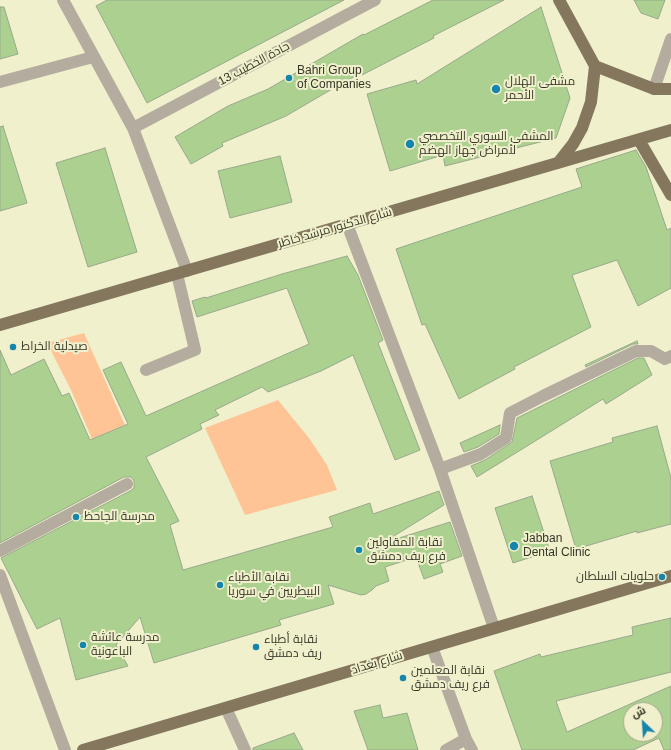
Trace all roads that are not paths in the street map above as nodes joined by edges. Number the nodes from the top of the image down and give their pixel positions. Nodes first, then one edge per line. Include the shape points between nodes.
1 (63, 0) edge
2 (376, 0) edge
3 (559, 0) edge
4 (671, 39) edge
5 (93, 57) junction
6 (595, 66) junction
7 (0, 82) edge
8 (654, 89) junction
9 (671, 89) edge
10 (133, 128) junction
11 (671, 130) edge
12 (639, 140) junction
13 (558, 163) junction
14 (671, 195) edge
15 (347, 224) junction
16 (182, 272) junction
17 (0, 325) edge
18 (671, 356) edge
19 (146, 370) dead end
20 (440, 469) junction
21 (127, 484) dead end
22 (0, 552) edge
23 (0, 575) edge
24 (671, 576) edge
25 (494, 628) junction
26 (432, 646) junction
27 (226, 708) junction
28 (466, 739) junction
29 (65, 750) edge
30 (82, 750) edge
31 (245, 750) edge
32 (446, 750) edge
33 (472, 750) edge

1 - 5 street
2 - 10 street, جادة الخطيب 13
3 - 6 main road
4 - 8 street
5 - 7 street
5 - 10 street
6 - 8 main road
6 - 13 main road via 590,102 582,128
8 - 9 main road
10 - 16 street
11 - 12 main road, شارع الدكتور مرشد خاطر
12 - 13 main road, شارع الدكتور مرشد خاطر
12 - 14 main road
13 - 15 main road, شارع الدكتور مرشد خاطر
15 - 16 main road, شارع الدكتور مرشد خاطر
15 - 20 street
16 - 17 main road, شارع الدكتور مرشد خاطر
16 - 19 street via 194,350
18 - 20 street via 665,358 651,351 636,351 543,396 510,413 506,438 481,454
20 - 25 street
21 - 22 street
23 - 29 street
24 - 25 main road, شارع بغداد
25 - 26 main road, شارع بغداد
26 - 27 main road, شارع بغداد
26 - 28 street
27 - 30 main road, شارع بغداد
27 - 31 street
28 - 32 street
28 - 33 street

